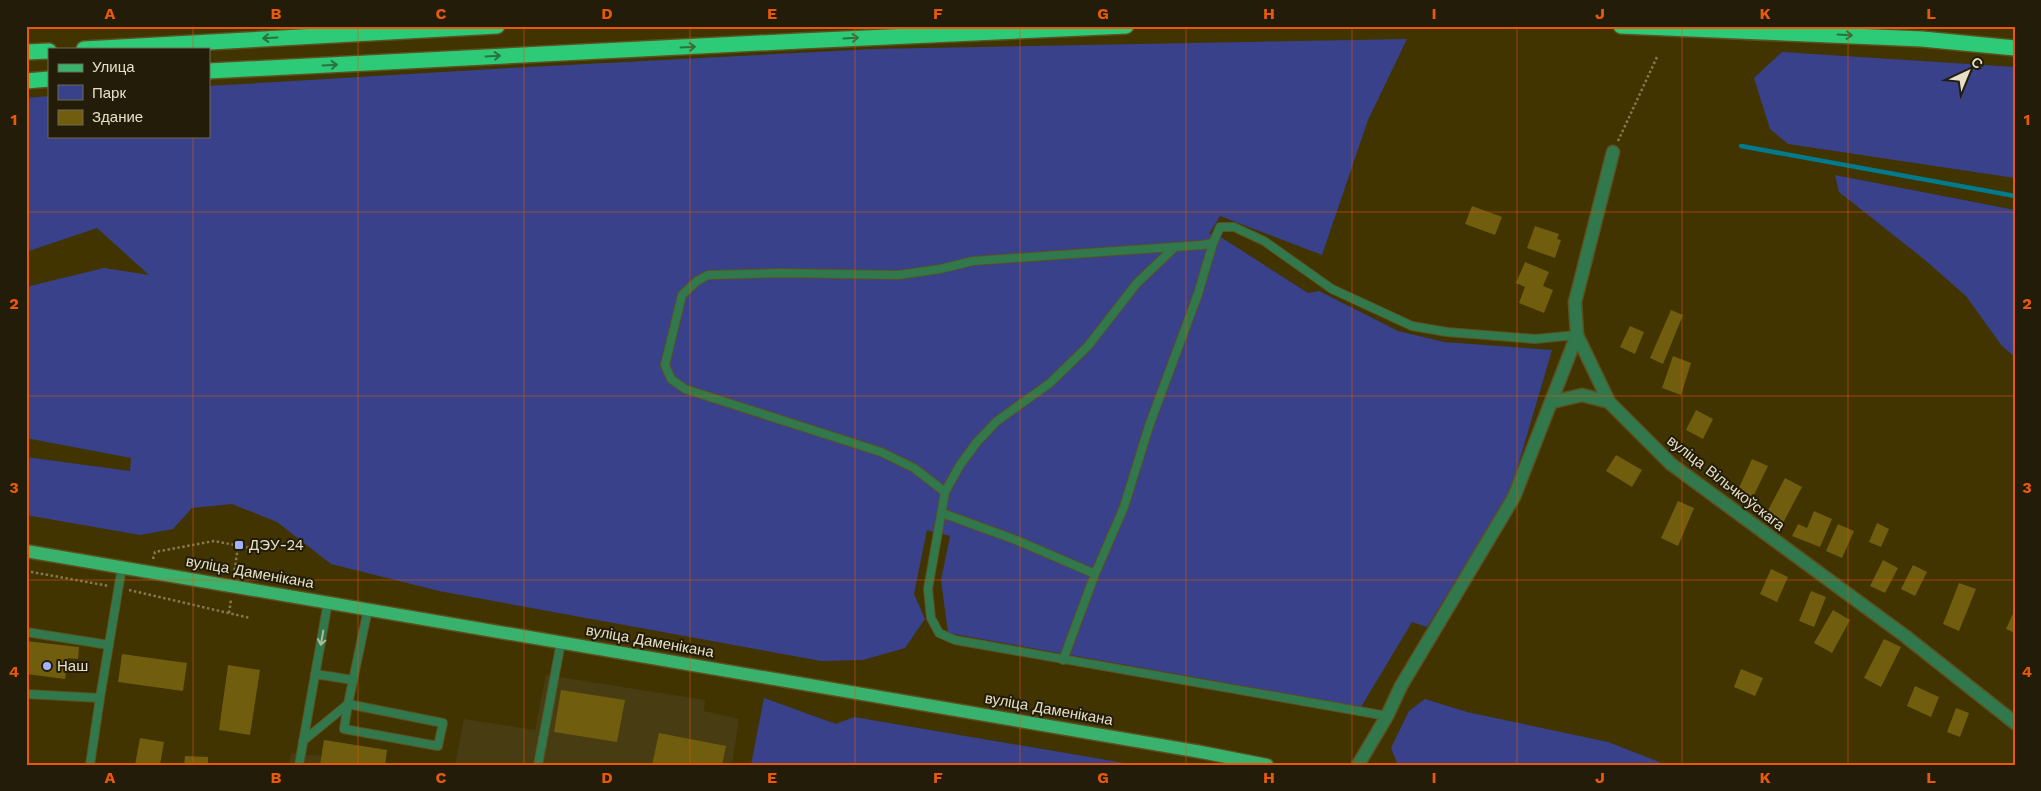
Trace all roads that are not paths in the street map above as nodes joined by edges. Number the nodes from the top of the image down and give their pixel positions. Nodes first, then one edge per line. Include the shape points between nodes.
1 (497, 26) edge
2 (1126, 26) edge
3 (1621, 26) edge
4 (102, 48) edge
5 (2015, 48) edge
6 (48, 51) edge
7 (26, 52) edge
8 (210, 71) edge
9 (48, 80) edge
10 (26, 81) edge
11 (1613, 152) road end
12 (1213, 243) junction
13 (1175, 247) junction
14 (1577, 335) junction
15 (1552, 402) junction
16 (1609, 402) junction
17 (945, 492) junction
18 (942, 513) junction
19 (26, 551) edge
20 (122, 567) junction
21 (1095, 574) junction
22 (328, 602) junction
23 (368, 609) junction
24 (26, 632) edge
25 (561, 642) junction
26 (109, 644) junction
27 (1062, 660) junction
28 (315, 674) junction
29 (353, 680) junction
30 (26, 694) edge
31 (100, 698) junction
32 (348, 704) junction
33 (1387, 716) junction
34 (2015, 723) edge
35 (304, 741) junction
36 (90, 765) edge
37 (299, 765) edge
38 (538, 765) edge
39 (1267, 765) edge
40 (1358, 765) edge

1 -> 4 highway
8 -> 2 highway
3 -> 5 highway via 1922,39
6 - 7 highway
9 - 10 highway
11 - 14 street, вуліца Вільчкоўскага via 1575,302
12 - 13 lane
12 - 14 lane via 1220,227 1234,227 1264,241 1332,289 1412,326 1535,339
12 - 21 lane via 1124,507
13 - 17 lane via 1137,283 1088,346 1050,383 997,421 977,442
13 - 17 lane via 973,261 898,275 708,275 682,295 665,365 671,379 685,390 881,452 914,468
14 - 15 street
14 - 16 street, вуліца Вільчкоўскага
15 - 16 street via 1582,396
15 - 33 street via 1514,497 1401,686
16 - 34 street, вуліца Вільчкоўскага via 1670,464 1905,636
17 - 18 lane
18 - 21 lane
18 - 27 lane via 928,589 931,618 939,633 955,640
19 - 20 main road, вуліца Даменікана
20 - 22 main road, вуліца Даменікана
20 - 26 lane
21 - 27 lane
22 - 23 main road, вуліца Даменікана
22 -> 28 lane
23 - 25 main road, вуліца Даменікана
23 - 29 lane
24 - 26 lane
25 - 38 lane
25 - 39 main road, вуліца Даменікана
26 - 31 lane
27 - 33 lane
28 - 29 lane
28 - 35 lane
29 - 32 lane
30 - 31 lane
31 - 36 lane
32 - 32 lane via 443,723 438,746 344,728
32 - 35 lane
33 - 40 street
35 - 37 lane

